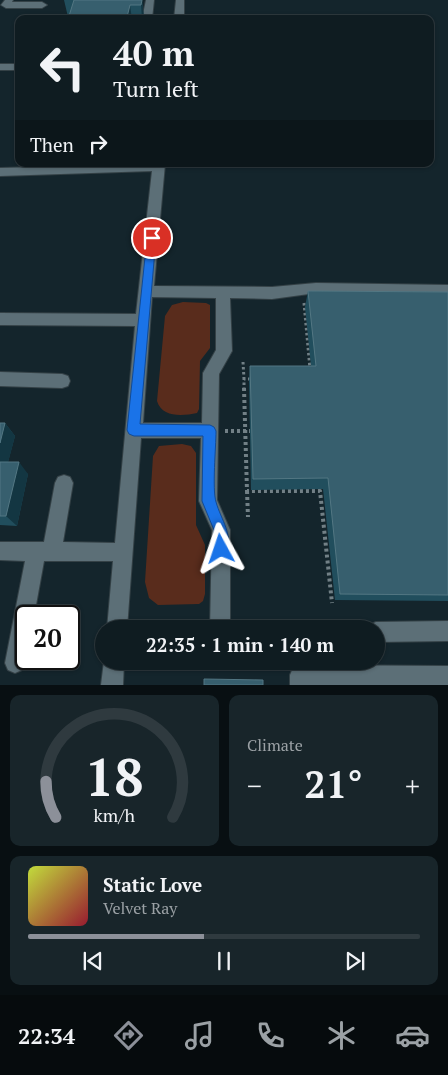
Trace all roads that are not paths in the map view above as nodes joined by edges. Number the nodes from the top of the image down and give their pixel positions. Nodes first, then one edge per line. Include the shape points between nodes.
1 (8, 0) edge
2 (150, 0) edge
3 (180, 0) edge
4 (42, 5) dead end
5 (148, 15) edge
6 (179, 15) edge
7 (0, 67) edge
8 (15, 67) edge
9 (132, 167) edge
10 (159, 167) edge
11 (0, 172) edge
12 (448, 290) edge
13 (146, 291) junction
14 (223, 292) junction
15 (0, 319) edge
16 (143, 320) junction
17 (0, 379) edge
18 (62, 381) dead end
19 (134, 430) junction
20 (210, 431) junction
21 (64, 483) dead end
22 (0, 551) edge
23 (44, 551) junction
24 (122, 552) junction
25 (30, 605) edge
26 (117, 620) edge
27 (220, 620) edge
28 (448, 631) edge
29 (385, 632) edge
30 (113, 670) edge
31 (448, 676) edge
32 (112, 685) edge
33 (301, 685) edge

1 - 4 street via 6,5
2 - 5 street
3 - 6 street
7 - 8 street
9 - 11 street
10 - 13 street
12 - 14 street via 316,288 272,293
13 - 14 street
13 - 16 street
14 - 20 street via 224,351 211,372
15 - 16 street
16 - 19 street
17 - 18 street
19 - 20 street
19 - 24 street
20 - 27 street via 208,501 221,530
21 - 23 street
22 - 23 street
23 - 24 street
23 - 25 street
24 - 26 street
28 - 29 street
30 - 32 street
31 - 33 street via 300,675

